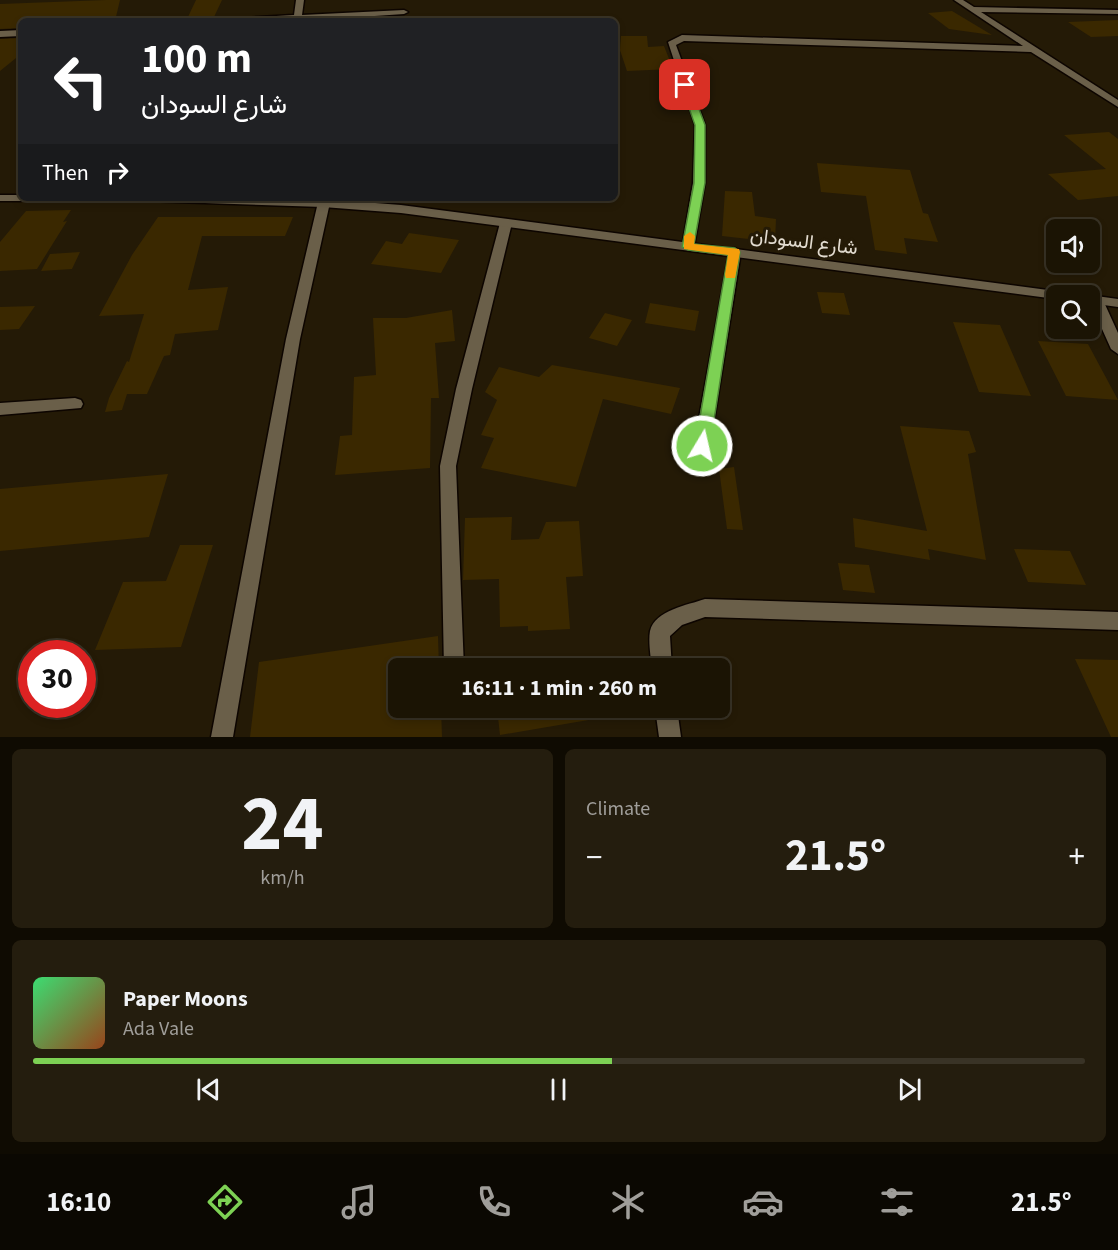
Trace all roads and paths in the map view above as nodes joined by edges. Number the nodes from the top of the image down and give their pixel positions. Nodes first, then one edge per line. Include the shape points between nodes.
1 (300, 0) edge
2 (958, 0) edge
3 (972, 9) junction
4 (1118, 12) edge
5 (403, 13) edge
6 (298, 18) edge
7 (316, 18) edge
8 (18, 33) edge
9 (0, 34) edge
10 (1034, 49) junction
11 (1118, 104) edge
12 (0, 198) edge
13 (18, 198) edge
14 (324, 201) edge
15 (332, 201) edge
16 (506, 223) junction
17 (688, 247) junction
18 (735, 252) junction
19 (1046, 294) edge
20 (1100, 301) edge
21 (1118, 303) edge
22 (1100, 315) edge
23 (1118, 349) edge
24 (75, 404) dead end
25 (0, 409) edge
26 (702, 446) dead end
27 (1118, 621) edge
28 (454, 658) edge
29 (661, 658) edge
30 (667, 718) edge
31 (222, 737) edge
32 (670, 737) edge

1 - 6 street
2 - 3 street
3 - 4 street
3 - 10 street
5 - 7 street
8 - 9 street
10 - 11 street
10 - 17 street via 674,40 671,44 700,125 699,183
12 - 13 street
14 - 31 street via 293,339
15 - 16 street, شارع السودان
16 - 17 street, شارع السودان
16 - 28 street via 448,466
17 - 18 street, شارع السودان
18 - 19 street, شارع السودان
18 - 26 street
20 - 21 street
22 - 23 street
24 - 25 street
27 - 29 street via 705,608 675,618 660,632
30 - 32 street

